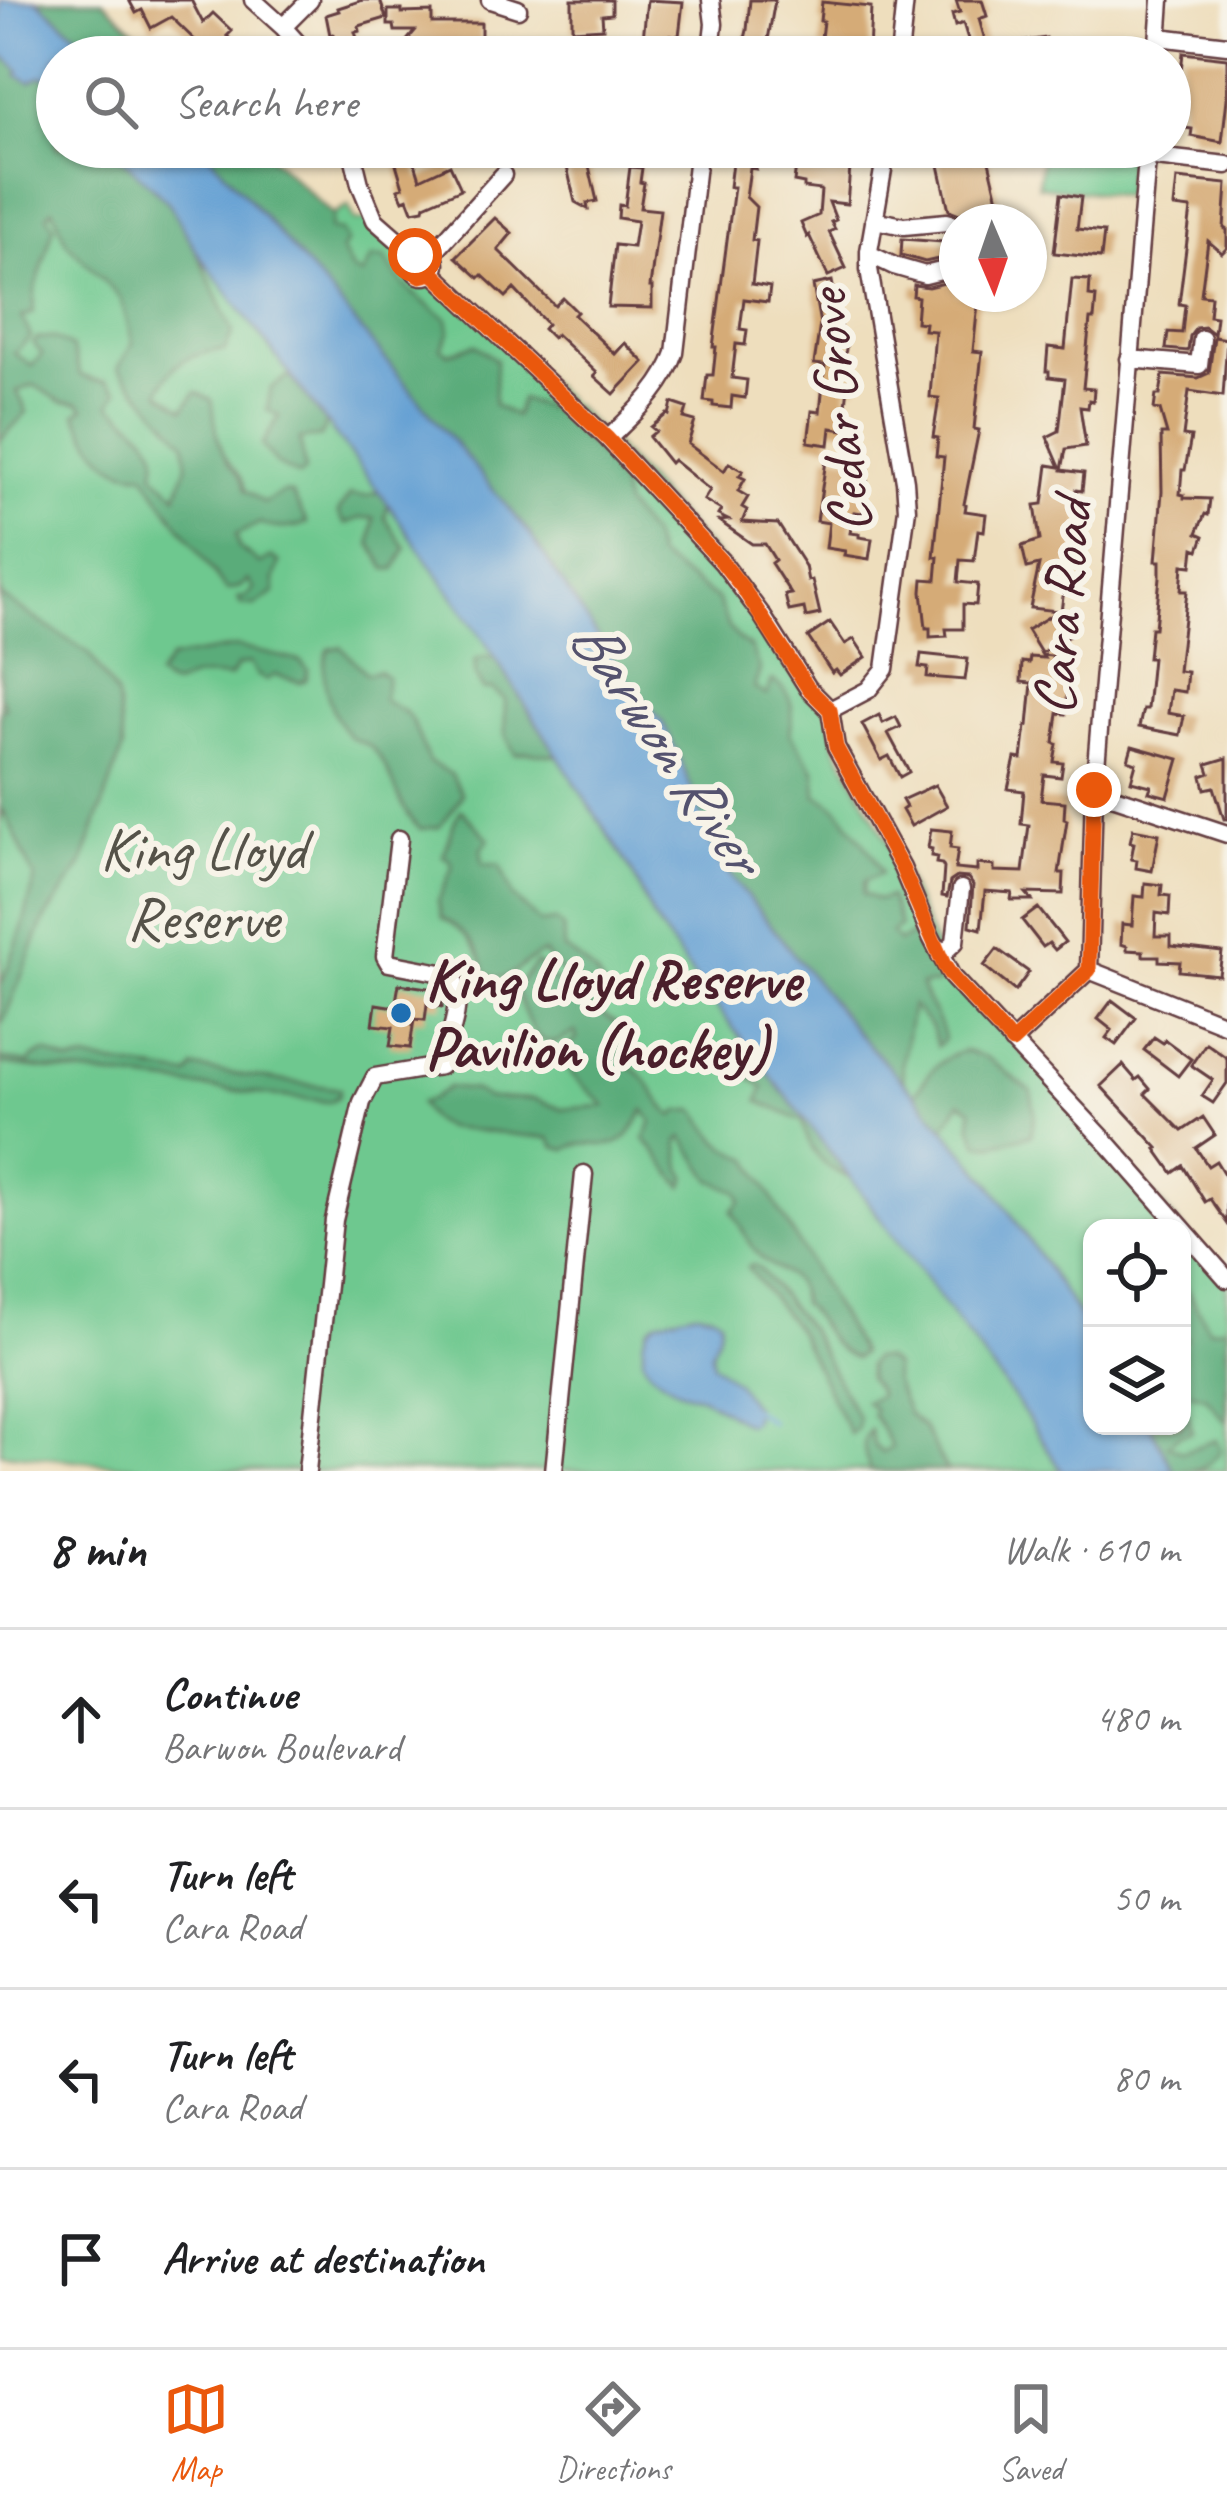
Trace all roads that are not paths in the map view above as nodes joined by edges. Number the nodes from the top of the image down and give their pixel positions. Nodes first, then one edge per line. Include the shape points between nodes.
1 (254, 0) edge
2 (310, 0) edge
3 (490, 0) edge
4 (711, 0) edge
5 (905, 0) edge
6 (1162, 0) edge
7 (518, 8) dead end
8 (283, 27) junction
9 (291, 36) edge
10 (713, 36) edge
11 (901, 36) edge
12 (1159, 36) edge
13 (1191, 41) edge
14 (1227, 45) edge
15 (1191, 159) edge
16 (1227, 165) edge
17 (356, 168) edge
18 (697, 168) edge
19 (883, 168) edge
20 (1146, 168) edge
21 (503, 175) dead end
22 (874, 220) junction
23 (939, 223) edge
24 (869, 254) junction
25 (427, 261) junction
26 (939, 271) edge
27 (1202, 339) dead end
28 (1130, 359) junction
29 (608, 439) junction
30 (830, 710) junction
31 (1094, 790) junction
32 (1227, 834) edge
33 (399, 839) dead end
34 (961, 889) dead end
35 (940, 956) junction
36 (1089, 970) junction
37 (1227, 1025) edge
38 (1012, 1042) junction
39 (584, 1174) dead end
40 (1227, 1279) edge
41 (307, 1471) edge
42 (554, 1471) edge

1 - 8 street
2 - 8 street
3 - 7 street
4 - 10 street
5 - 11 street
6 - 12 street
8 - 9 street
13 - 14 street
15 - 16 street
17 - 25 street via 375,220
18 - 29 street via 669,372
19 - 22 street, Cedar Grove
20 - 28 street, Cara Road
21 - 25 street
22 - 23 street
22 - 24 street, Cedar Grove
24 - 26 street via 925,274
24 - 30 street, Cedar Grove via 907,509 886,669
25 - 29 street
27 - 28 street via 1199,365
28 - 31 street, Cara Road
29 - 30 street via 722,562
30 - 35 street via 836,747
31 - 32 street
31 - 36 street, Cara Road
33 - 41 street via 385,956 452,975 459,988 440,1066 375,1077 362,1102 334,1220
34 - 35 street via 956,942
35 - 38 street
36 - 37 street
36 - 38 street
38 - 40 street
39 - 42 street

